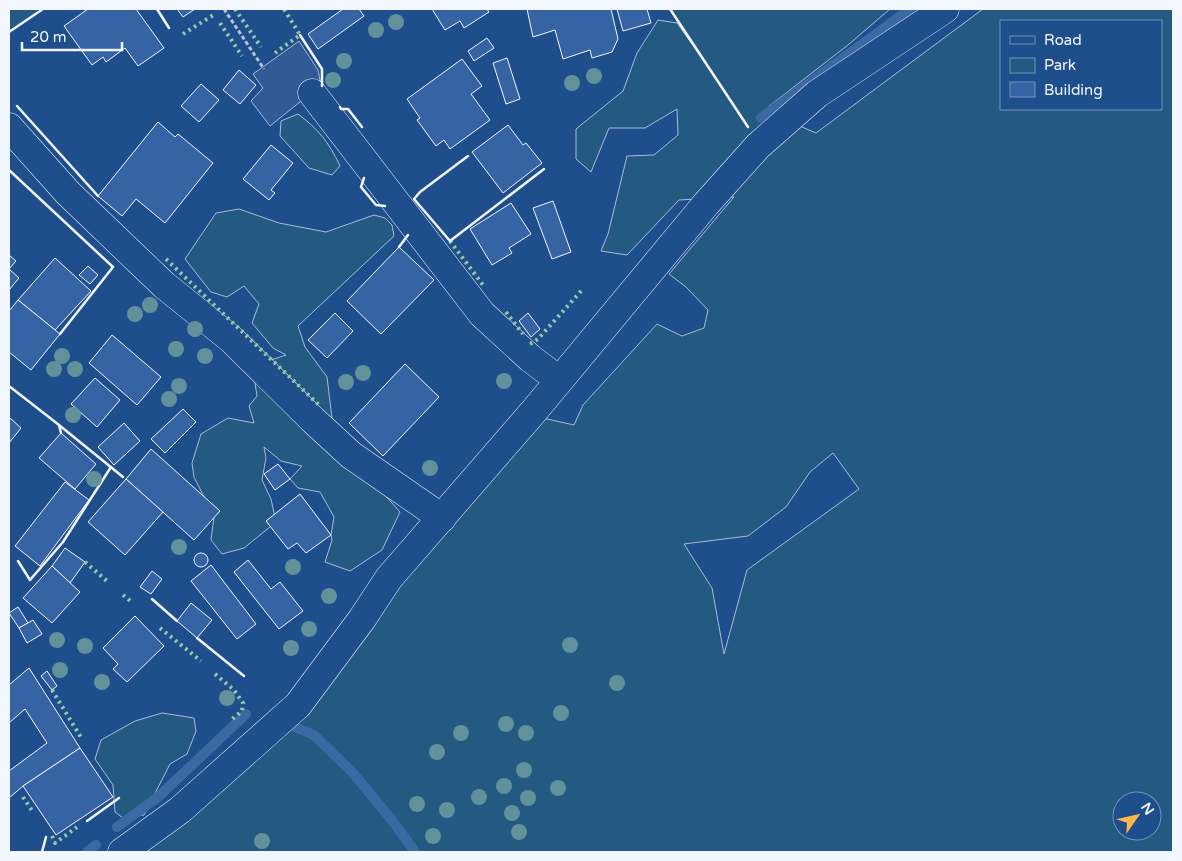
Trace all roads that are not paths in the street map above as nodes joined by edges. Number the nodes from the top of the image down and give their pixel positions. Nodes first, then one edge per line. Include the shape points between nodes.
1 (945, 9) edge
2 (312, 93) dead end
3 (9, 127) edge
4 (559, 380) junction
5 (442, 518) junction
6 (122, 852) edge

1 - 4 street via 817,94 758,146
2 - 4 street via 482,314
3 - 5 street via 68,193 164,285 231,339 345,450
4 - 5 street
5 - 6 street via 389,578 298,705 180,810

